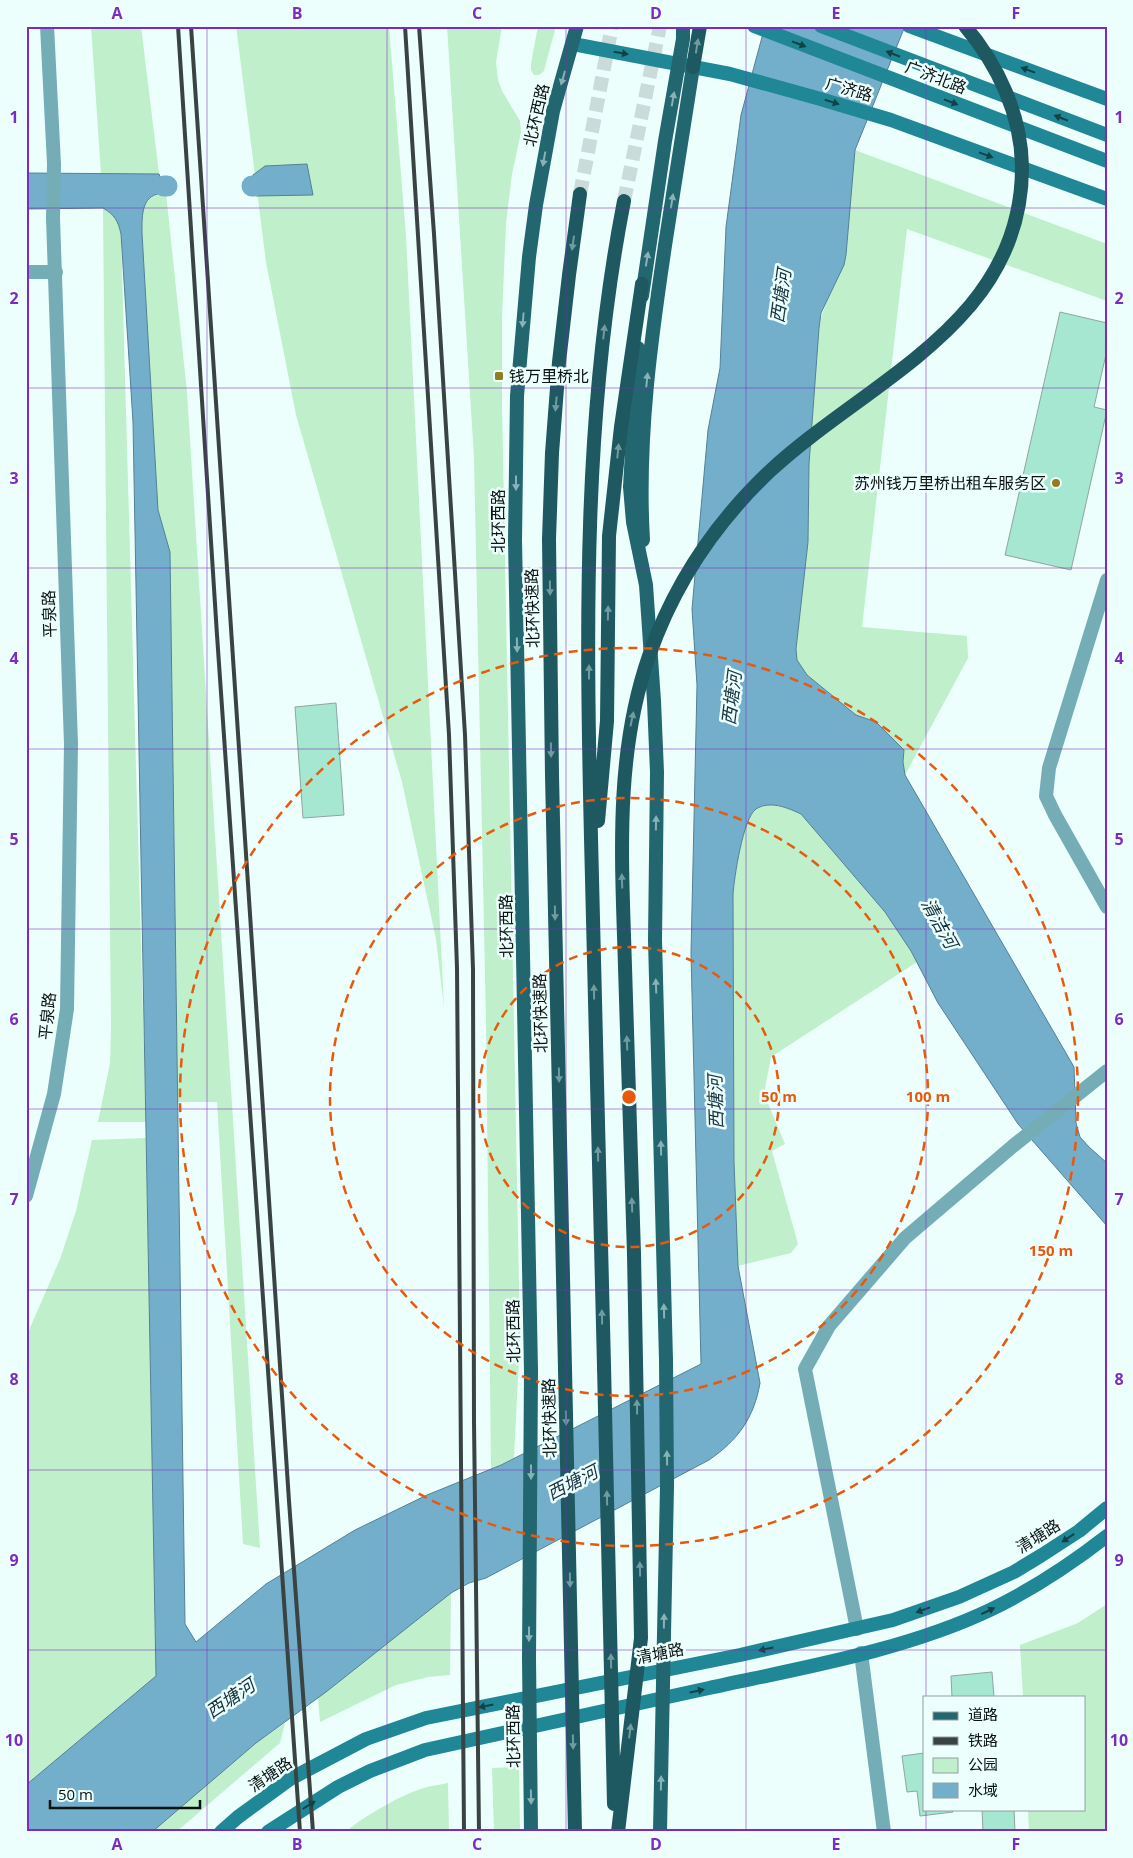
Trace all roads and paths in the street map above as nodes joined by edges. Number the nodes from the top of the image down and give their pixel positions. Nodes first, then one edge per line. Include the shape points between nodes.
1 (47, 26) edge
2 (577, 26) edge
3 (683, 26) edge
4 (700, 26) edge
5 (754, 26) edge
6 (821, 26) edge
7 (965, 26) edge
8 (911, 27) edge
9 (573, 44) junction
10 (679, 64) junction
11 (694, 67) junction
12 (1107, 100) edge
13 (1107, 135) edge
14 (1107, 161) edge
15 (580, 194) tunnel mouth
16 (1107, 199) edge
17 (624, 201) tunnel mouth
18 (26, 272) edge
19 (56, 272) junction
20 (642, 284) junction
21 (1107, 580) edge
22 (646, 585) junction
23 (592, 889) junction
24 (1107, 907) edge
25 (1107, 1070) edge
26 (26, 1196) edge
27 (1107, 1508) edge
28 (1107, 1536) edge
29 (857, 1629) junction
30 (861, 1653) junction
31 (221, 1832) edge
32 (268, 1832) edge
33 (532, 1832) edge
34 (576, 1832) edge
35 (616, 1832) edge
36 (660, 1832) edge
37 (884, 1832) edge

1 - 19 street, 平泉路
2 - 9 main road, 北环西路
3 - 10 main road
11 -> 4 highway
5 -> 14 main road, 广济北路
13 -> 6 main road, 广济北路
35 -> 7 highway, bridge via 641,1638 634,1254 621,856 624,765 636,696 654,640 670,604 719,525 791,453 945,332 978,297 1003,257 1018,210 1022,179 1020,141 1002,82 984,50
12 -> 8 main road
9 -> 10 main road, 广济路
9 -> 33 main road, 北环西路, bridge via 553,111 536,205 517,396 515,540 531,1371 529,1658
10 - 11 main road, 广济路
20 -> 10 main road
11 -> 16 main road, 广济路 via 735,75 891,120
22 -> 11 main road via 641,470 643,419 659,286
15 -> 34 highway, 北环快速路, bridge via 559,362 549,539
23 -> 17 highway via 589,761 592,463 610,282
18 - 19 street
19 - 26 street, 平泉路 via 70,744 67,1009 54,1094
20 - 22 main road via 630,487 633,522
23 -> 20 highway via 607,722 609,536 622,417
21 - 24 street via 1049,768 1046,796
36 -> 22 main road, bridge via 667,1486 666,1360 655,940 657,772
35 -> 23 highway, bridge
25 - 29 street via 905,1238 829,1326 805,1370
27 -> 29 main road, 清塘路 via 1042,1555 988,1584 920,1612
30 -> 28 main road via 935,1632 992,1609 1054,1574
29 -> 31 main road, 清塘路 via 426,1718 366,1739 290,1779
32 -> 30 main road via 338,1787 425,1750
30 - 37 street

